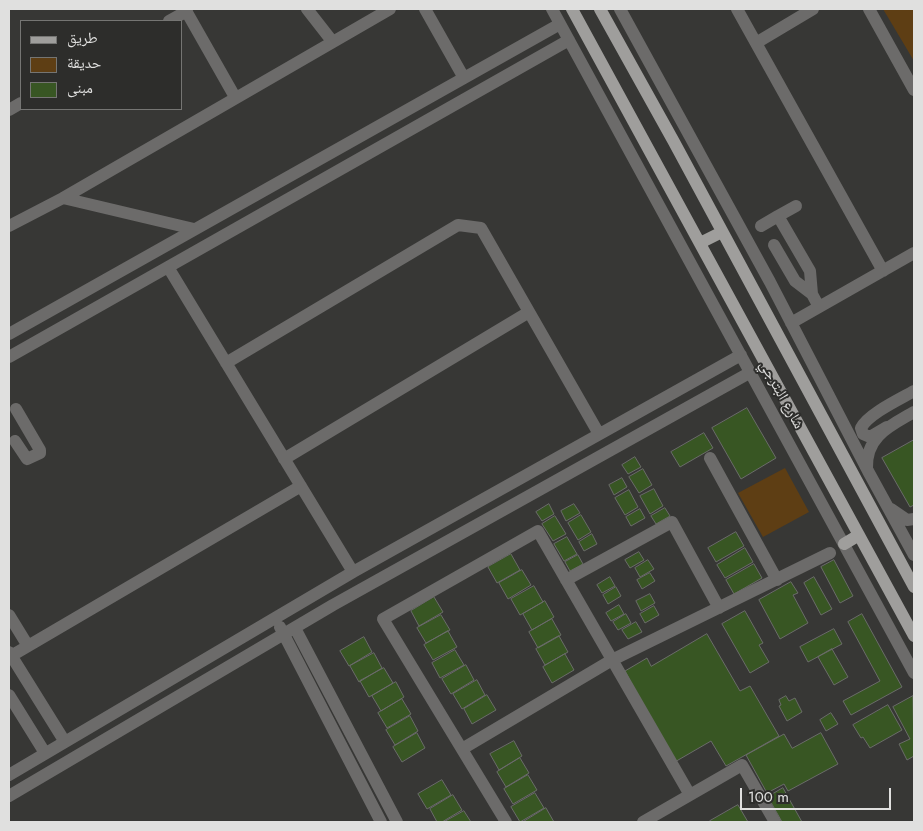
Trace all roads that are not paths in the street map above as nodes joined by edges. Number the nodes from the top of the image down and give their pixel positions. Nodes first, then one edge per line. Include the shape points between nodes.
1 (307, 9) edge
2 (390, 9) edge
3 (425, 9) edge
4 (552, 9) edge
5 (572, 9) edge
6 (600, 9) edge
7 (620, 9) edge
8 (738, 9) edge
9 (814, 9) edge
10 (869, 9) edge
11 (186, 10) edge
12 (171, 20) edge
13 (560, 24) junction
14 (632, 28) junction
15 (616, 37) junction
16 (569, 40) junction
17 (332, 42) junction
18 (756, 43) junction
19 (464, 78) junction
20 (914, 90) edge
21 (235, 97) junction
22 (20, 104) edge
23 (9, 110) edge
24 (619, 132) junction
25 (639, 132) junction
26 (63, 198) junction
27 (796, 206) dead end
28 (778, 216) junction
29 (9, 226) edge
30 (761, 226) dead end
31 (194, 229) junction
32 (722, 232) junction
33 (700, 243) junction
34 (774, 246) dead end
35 (914, 253) edge
36 (168, 267) junction
37 (884, 271) junction
38 (746, 276) junction
39 (770, 282) junction
40 (812, 294) junction
41 (819, 307) junction
42 (529, 312) junction
43 (791, 322) junction
44 (9, 334) edge
45 (741, 354) junction
46 (9, 357) edge
47 (226, 363) junction
48 (750, 372) junction
49 (914, 390) edge
50 (831, 399) junction
51 (11, 407) edge
52 (914, 412) edge
53 (876, 413) junction
54 (888, 427) junction
55 (30, 432) junction
56 (599, 434) junction
57 (12, 442) edge
58 (710, 458) dead end
59 (284, 459) junction
60 (868, 470) junction
61 (301, 486) junction
62 (888, 507) junction
63 (914, 519) edge
64 (859, 535) junction
65 (844, 544) junction
66 (830, 553) dead end
67 (914, 555) edge
68 (353, 572) junction
69 (566, 580) junction
70 (777, 580) junction
71 (914, 587) edge
72 (719, 608) junction
73 (9, 615) edge
74 (275, 618) junction
75 (289, 631) junction
76 (914, 636) edge
77 (28, 646) junction
78 (10, 654) edge
79 (612, 660) junction
80 (914, 673) edge
81 (9, 695) edge
82 (65, 742) junction
83 (462, 749) junction
84 (45, 753) junction
85 (9, 775) edge
86 (690, 795) junction
87 (9, 796) edge
88 (381, 822) edge
89 (397, 822) edge
90 (506, 822) edge
91 (643, 822) edge
92 (775, 822) edge

1 - 17 street
2 - 17 street
3 - 19 street
4 - 13 street, شارع البترجي
5 - 25 main road, شارع البترجي
6 - 15 main road, شارع البترجي
7 - 14 street
8 - 18 street
9 - 18 street
10 - 20 street
11 - 12 street
11 - 21 street
13 - 16 street, شارع البترجي
13 - 19 street
14 - 15 street
14 - 39 street
15 - 32 main road, شارع البترجي
16 - 24 street, شارع البترجي
16 - 36 street
17 - 21 street
18 - 37 street
19 - 31 street
21 - 26 street
22 - 23 street
24 - 25 street
24 - 45 street, شارع البترجي
25 - 33 main road, شارع البترجي
26 - 29 street
26 - 31 street
27 - 28 street
28 - 30 street
28 - 40 street via 810,271
31 - 44 street
32 - 33 main road
32 - 38 main road, شارع البترجي
33 - 64 main road, شارع البترجي
34 - 40 street via 795,281
35 - 37 street
36 - 46 street
36 - 47 street
37 - 41 street
38 - 39 street
38 - 71 main road, شارع البترجي
39 - 43 street
40 - 41 street
41 - 43 street
42 - 47 street via 480,228 458,226
42 - 56 street
42 - 59 street
43 - 50 street
45 - 48 street, شارع البترجي
45 - 56 street
47 - 59 street
48 - 65 street, شارع البترجي
48 - 75 street
49 - 53 street
50 - 53 street via 850,422 860,423
50 - 60 street
51 - 55 street
52 - 54 street
53 - 54 street via 864,422 863,434 870,436
54 - 60 street via 870,448
55 - 57 street
55 - 57 street via 40,450 38,455 27,459
56 - 68 street
58 - 70 street
59 - 61 street
60 - 62 street
61 - 68 street
61 - 77 street
62 - 63 street via 907,520
62 - 67 street
64 - 65 main road
64 - 76 main road, شارع البترجي
65 - 80 street, شارع البترجي
66 - 70 street
68 - 74 street
69 - 72 street via 672,522
69 - 79 street
69 - 83 street via 538,531 383,619
70 - 72 street
72 - 79 street
73 - 77 street
74 - 75 street
74 - 82 street
75 - 87 street
75 - 88 street
75 - 89 street
77 - 78 street
78 - 82 street
79 - 83 street
79 - 86 street
81 - 84 street
82 - 84 street
83 - 90 street
84 - 85 street
86 - 91 street
86 - 92 street via 742,765

